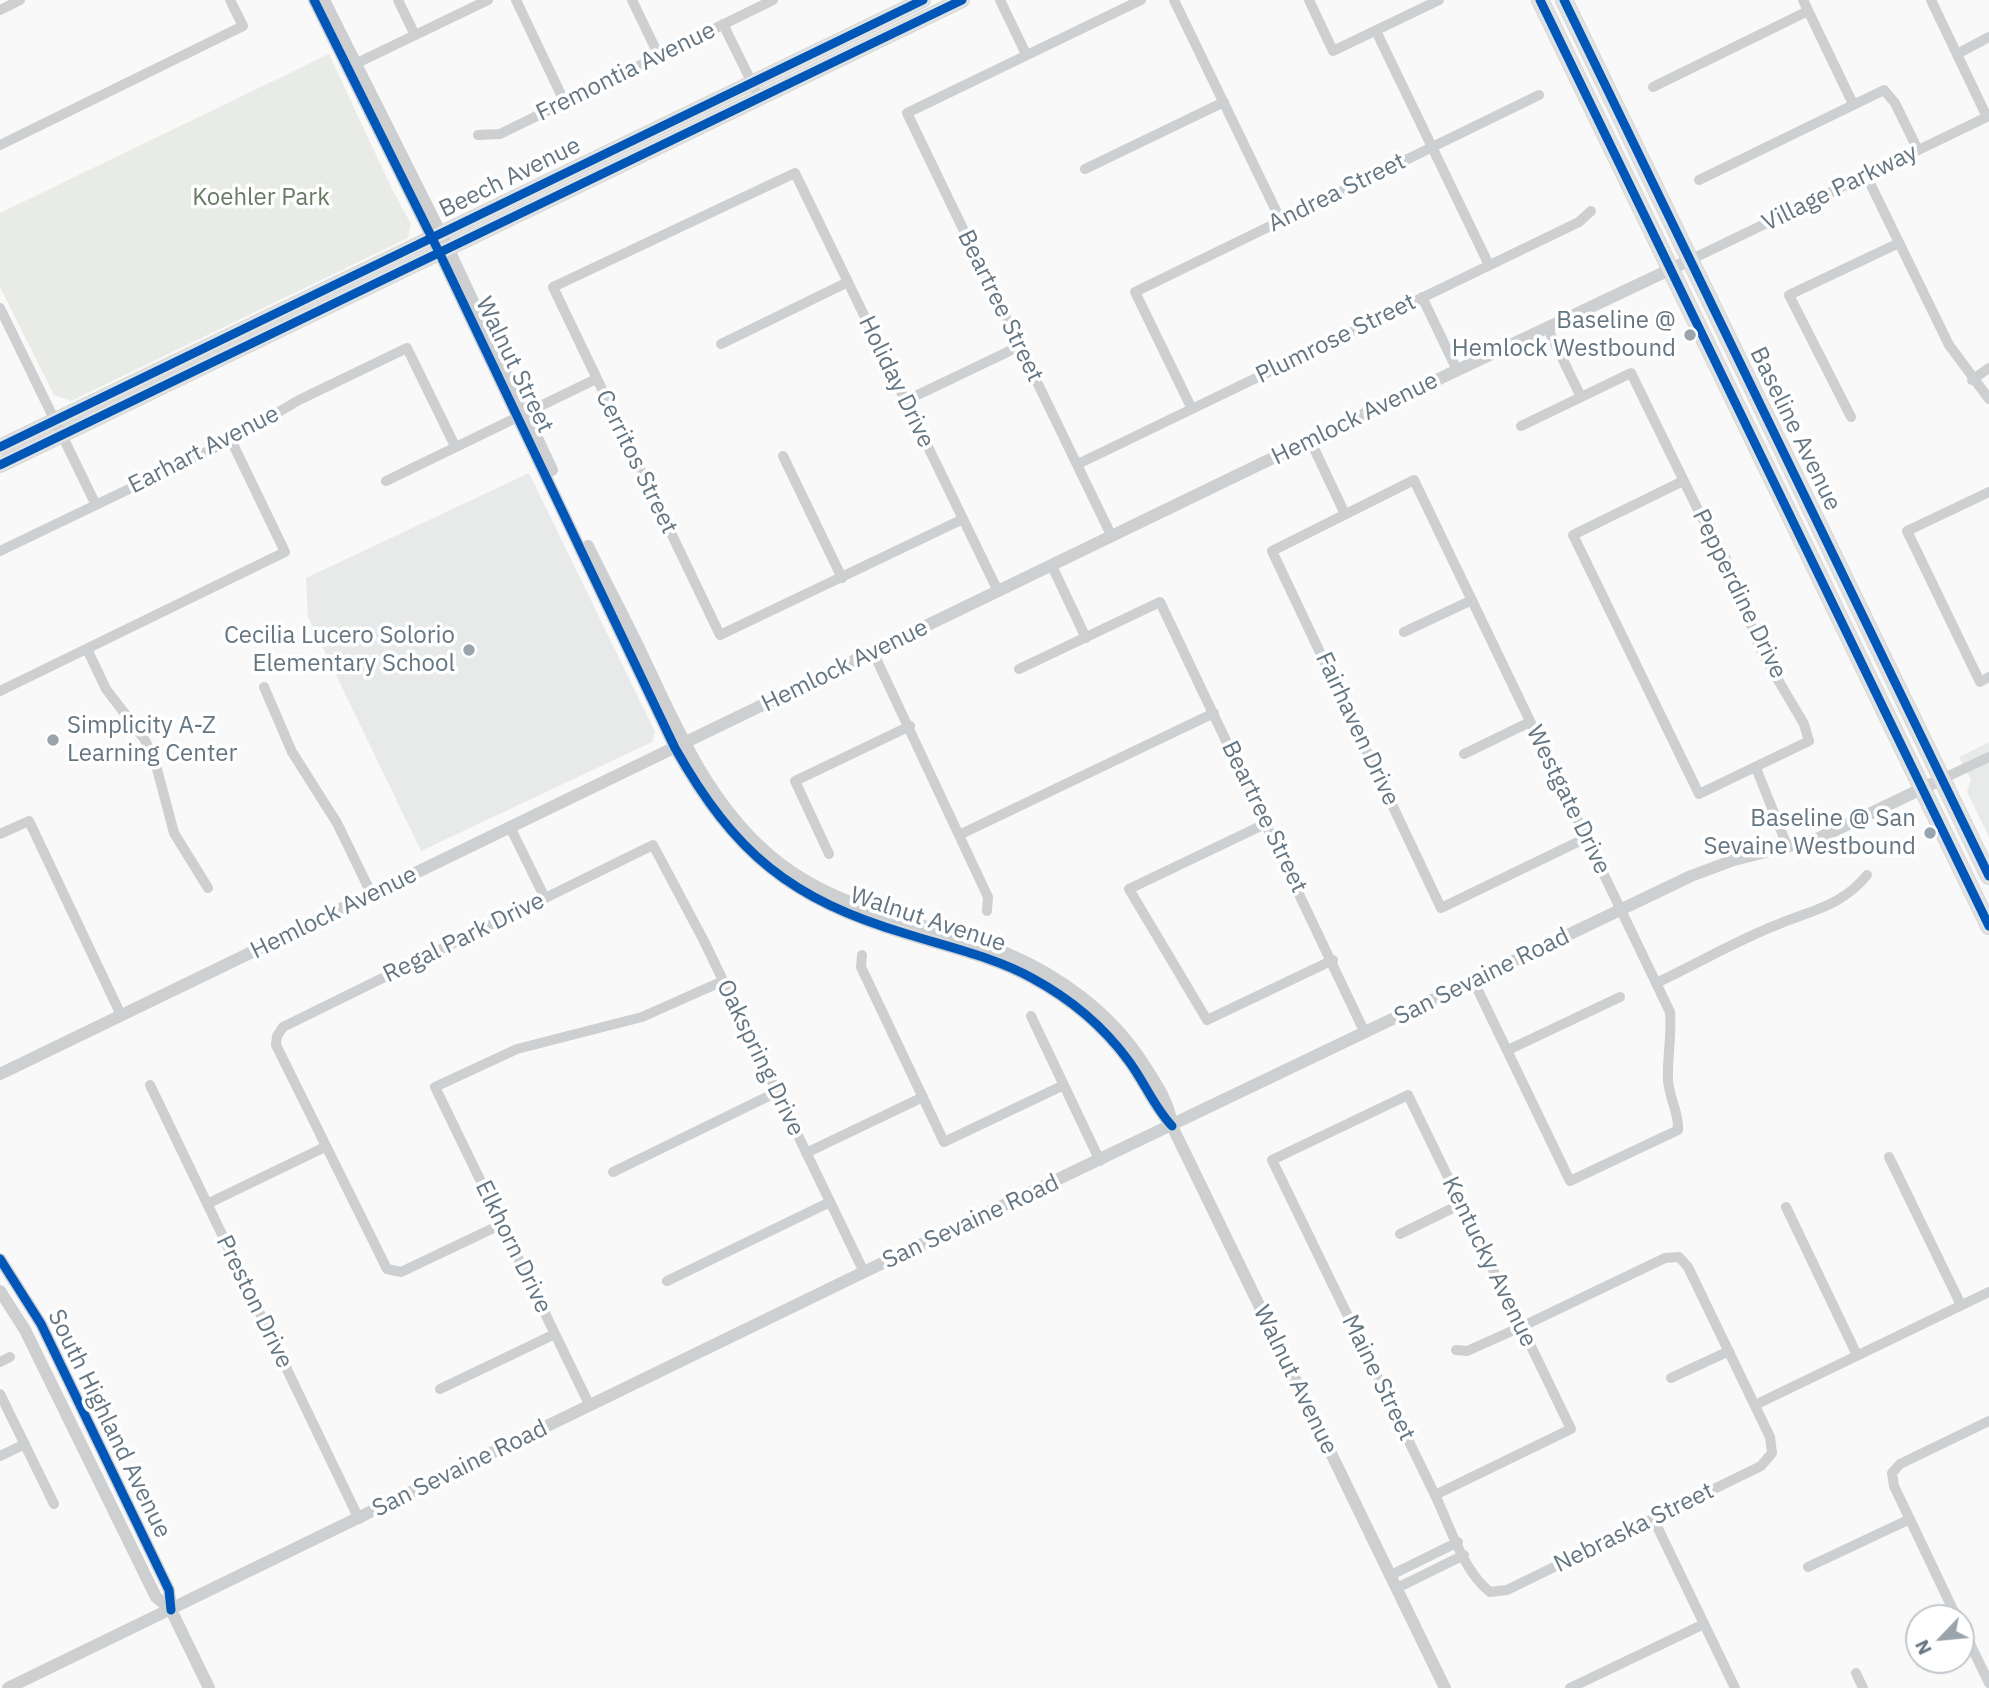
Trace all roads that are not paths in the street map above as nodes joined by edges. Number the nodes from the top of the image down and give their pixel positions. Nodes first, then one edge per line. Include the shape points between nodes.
1 (20, 0) edge
2 (230, 0) edge
3 (314, 0) edge
4 (324, 0) edge
5 (398, 0) edge
6 (488, 0) edge
7 (516, 0) edge
8 (632, 0) edge
9 (773, 0) edge
10 (923, 0) edge
11 (961, 0) edge
12 (1000, 0) edge
13 (1141, 0) edge
14 (1174, 0) edge
15 (1310, 0) edge
16 (1439, 0) edge
17 (1540, 0) edge
18 (1564, 0) edge
19 (1803, 0) edge
20 (1931, 0) edge
21 (0, 10) edge
22 (1808, 11) junction
23 (723, 24) junction
24 (1376, 31) junction
25 (415, 35) junction
26 (1989, 37) edge
27 (1026, 54) junction
28 (1957, 54) junction
29 (659, 56) junction
30 (355, 64) junction
31 (752, 83) junction
32 (1653, 87) dead end
33 (1539, 95) dead end
34 (760, 98) junction
35 (1224, 102) junction
36 (565, 103) junction
37 (1853, 104) junction
38 (1988, 117) edge
39 (478, 135) dead end
40 (0, 145) edge
41 (1432, 147) junction
42 (1918, 150) junction
43 (1085, 169) dead end
44 (1866, 176) junction
45 (1699, 180) dead end
46 (1591, 211) dead end
47 (1281, 220) junction
48 (436, 235) junction
49 (1899, 243) junction
50 (443, 250) junction
51 (1690, 260) junction
52 (1489, 265) junction
53 (1671, 270) junction
54 (848, 282) junction
55 (553, 287) joint
56 (1422, 297) junction
57 (0, 308) edge
58 (1547, 327) junction
59 (720, 344) dead end
60 (1020, 346) junction
61 (1989, 368) edge
62 (1457, 370) junction
63 (596, 379) junction
64 (1972, 380) junction
65 (1581, 397) junction
66 (1989, 399) edge
67 (905, 401) junction
68 (1192, 409) junction
69 (521, 414) junction
70 (1851, 417) dead end
71 (55, 420) junction
72 (1521, 426) dead end
73 (63, 435) junction
74 (231, 440) junction
75 (1310, 440) junction
76 (0, 446) edge
77 (455, 446) junction
78 (783, 456) dead end
79 (1078, 464) junction
80 (0, 465) edge
81 (386, 481) dead end
82 (1683, 481) junction
83 (1989, 492) edge
84 (96, 505) junction
85 (1345, 514) junction
86 (963, 519) junction
87 (1112, 537) junction
88 (0, 551) edge
89 (1052, 566) junction
90 (842, 578) junction
91 (998, 592) junction
92 (1472, 600) junction
93 (1404, 632) dead end
94 (1086, 638) junction
95 (87, 649) junction
96 (873, 652) junction
97 (1019, 670) dead end
98 (1984, 679) edge
99 (264, 687) dead end
100 (0, 691) edge
101 (1214, 713) junction
102 (1530, 722) junction
103 (910, 726) junction
104 (680, 746) junction
105 (1464, 754) dead end
106 (1989, 757) edge
107 (1756, 768) junction
108 (1942, 779) junction
109 (1923, 789) junction
110 (1267, 823) junction
111 (510, 827) junction
112 (0, 834) edge
113 (960, 835) junction
114 (1586, 838) junction
115 (653, 845) joint
116 (1788, 848) junction
117 (829, 854) dead end
118 (1867, 874) dead end
119 (1989, 876) edge
120 (208, 888) dead end
121 (372, 895) junction
122 (545, 898) junction
123 (1620, 910) junction
124 (987, 911) dead end
125 (1989, 926) edge
126 (862, 955) dead end
127 (1333, 960) junction
128 (723, 981) junction
129 (1474, 982) junction
130 (1656, 983) junction
131 (1619, 996) dead end
132 (121, 1015) junction
133 (1031, 1016) dead end
134 (1365, 1033) junction
135 (1508, 1050) junction
136 (0, 1074) edge
137 (150, 1085) dead end
138 (1064, 1085) junction
139 (777, 1092) junction
140 (1408, 1095) joint
141 (923, 1097) junction
142 (1171, 1126) junction
143 (325, 1147) junction
144 (806, 1153) junction
145 (1889, 1157) dead end
146 (1100, 1161) junction
147 (613, 1172) dead end
148 (830, 1202) junction
149 (207, 1204) junction
150 (1461, 1204) junction
151 (1786, 1207) dead end
152 (502, 1224) junction
153 (1399, 1234) dead end
154 (0, 1259) edge
155 (864, 1272) junction
156 (667, 1281) dead end
157 (1989, 1292) edge
158 (2, 1299) edge
159 (1961, 1305) junction
160 (1521, 1327) junction
161 (555, 1334) junction
162 (1456, 1350) dead end
163 (1729, 1351) junction
164 (1857, 1355) junction
165 (1671, 1378) dead end
166 (440, 1389) dead end
167 (0, 1394) edge
168 (1755, 1405) junction
169 (590, 1406) junction
170 (1989, 1421) edge
171 (25, 1444) junction
172 (0, 1456) edge
173 (1435, 1495) junction
174 (54, 1504) dead end
175 (1653, 1518) junction
176 (359, 1519) junction
177 (1910, 1519) junction
178 (1458, 1542) junction
179 (1464, 1555) junction
180 (1808, 1567) dead end
181 (1391, 1575) junction
182 (1397, 1588) junction
183 (1490, 1592) joint
184 (1950, 1604) edge
185 (171, 1610) junction
186 (1704, 1624) junction
187 (1975, 1654) edge
188 (1856, 1673) dead end
189 (1989, 1684) edge
190 (8, 1688) edge
191 (209, 1688) edge
192 (1445, 1688) edge
193 (1570, 1688) edge
194 (1735, 1688) edge
195 (1863, 1688) edge

1 - 21 street
2 - 40 street via 243,26
3 - 48 street, Walnut Street
4 - 30 street, Walnut Street
5 - 25 street
6 - 25 street
7 - 36 street
8 - 29 street
9 - 23 street, Fremontia Avenue
10 - 31 main road, Beech Avenue
11 - 34 main road, Beech Avenue
12 - 27 street
13 - 27 street
14 - 35 street
15 - 24 street via 1333,51
16 - 24 street
17 - 53 main road, Baseline Avenue
18 - 51 main road, Baseline Avenue
19 - 22 street
20 - 28 street
22 - 32 street
22 - 37 street
23 - 29 street, Fremontia Avenue
23 - 31 street
24 - 41 street
25 - 30 street
26 - 28 street
27 - 60 street, Beartree Street via 907,113
28 - 38 street
29 - 36 street, Fremontia Avenue
30 - 48 street, Walnut Street
31 - 34 street
31 - 48 main road, Beech Avenue
33 - 41 street, Andrea Street
34 - 50 main road, Beech Avenue
35 - 43 street
35 - 47 street
36 - 39 street, Fremontia Avenue via 500,134
37 - 42 street via 1884,90
37 - 45 street
38 - 42 street, Village Parkway
41 - 47 street, Andrea Street
41 - 52 street
42 - 44 street, Village Parkway
44 - 49 street
44 - 51 street, Village Parkway
46 - 52 street, Plumrose Street via 1579,222
47 - 68 street, Andrea Street via 1135,292
48 - 50 street, Walnut Street
48 - 71 main road, Beech Avenue
49 - 64 street via 1949,345
49 - 70 street via 1789,295
50 - 69 street, Walnut Street
50 - 73 main road, Beech Avenue
51 - 53 street, Hemlock Avenue
51 - 108 main road, Baseline Avenue
52 - 56 street, Plumrose Street
53 - 58 street, Hemlock Avenue
53 - 109 main road, Baseline Avenue
54 - 55 street, Holiday Drive via 795,173
54 - 59 street
54 - 67 street, Holiday Drive
55 - 63 street, Cerritos Street
56 - 62 street
56 - 68 street, Plumrose Street
57 - 71 street
58 - 62 street, Hemlock Avenue
58 - 65 street
60 - 67 street
60 - 79 street, Beartree Street
61 - 64 street
62 - 75 street, Hemlock Avenue
63 - 69 street
63 - 90 street, Cerritos Street via 720,635
64 - 66 street
65 - 72 street
65 - 82 street, Pepperdine Drive via 1631,373
67 - 86 street, Holiday Drive
68 - 79 street, Plumrose Street
69 - 77 street
69 - 104 street, Walnut Street
71 - 73 street
71 - 76 main road, Beech Avenue
73 - 80 main road, Beech Avenue
73 - 84 street
74 - 77 street, Earhart Avenue via 299,400 407,348
74 - 84 street, Earhart Avenue
74 - 95 street via 285,552
75 - 85 street
75 - 87 street, Hemlock Avenue
77 - 81 street
78 - 90 street
79 - 87 street, Beartree Street
82 - 107 street, Pepperdine Drive via 1724,554 1761,651 1804,724 1809,741
82 - 107 street via 1573,535 1699,794
83 - 98 street via 1907,531
84 - 88 street, Earhart Avenue
85 - 92 street, Westgate Drive via 1414,480
85 - 114 street, Fairhaven Drive via 1272,551 1441,908
86 - 90 street
86 - 91 street, Holiday Drive
87 - 89 street, Hemlock Avenue
89 - 91 street, Hemlock Avenue
89 - 94 street
91 - 96 street, Hemlock Avenue
92 - 93 street
92 - 102 street, Westgate Drive
94 - 97 street
94 - 101 street, Beartree Street via 1160,602
95 - 100 street
95 - 120 street via 106,688 145,740 174,833
96 - 103 street
96 - 104 street, Hemlock Avenue
99 - 121 street via 292,752 337,823
101 - 110 street, Beartree Street
101 - 113 street
102 - 105 street
102 - 114 street, Westgate Drive
103 - 113 street
103 - 117 street via 795,782
104 - 111 street, Hemlock Avenue
104 - 142 street, Walnut Avenue via 696,786 762,864 839,911 1000,964 1057,993 1128,1059
106 - 108 street
107 - 116 street
108 - 109 street, San Sevaine Road
108 - 119 main road, Baseline Avenue
109 - 116 street, San Sevaine Road
109 - 125 main road, Baseline Avenue
110 - 127 street, Beartree Street
110 - 127 street via 1129,889 1207,1020
111 - 121 street, Hemlock Avenue
111 - 122 street
112 - 132 street via 29,821
113 - 124 street via 988,897
114 - 123 street, Westgate Drive
115 - 122 street, Regal Park Drive
115 - 128 street, Oakspring Drive
116 - 123 street, San Sevaine Road via 1734,860
118 - 130 street via 1853,893
121 - 132 street, Hemlock Avenue
122 - 143 street, Regal Park Drive via 283,1027 276,1045
123 - 129 street, San Sevaine Road
123 - 130 street, Westgate Drive
126 - 141 street via 861,967
127 - 134 street, Beartree Street
128 - 139 street, Oakspring Drive
128 - 152 street, Elkhorn Drive via 642,1017 517,1049 435,1087
129 - 134 street, San Sevaine Road
129 - 135 street
130 - 135 street, Westgate Drive via 1670,1012 1668,1082 1679,1116 1678,1129 1570,1181
131 - 135 street
132 - 136 street, Hemlock Avenue
133 - 138 street
134 - 142 street, San Sevaine Road
137 - 149 street, Preston Drive
138 - 141 street via 944,1142
138 - 146 street
139 - 144 street, Oakspring Drive
139 - 147 street
140 - 150 street, Kentucky Avenue
140 - 173 street, Maine Street via 1272,1160
141 - 144 street
142 - 146 street, San Sevaine Road
142 - 181 street, Walnut Avenue
143 - 149 street
143 - 152 street via 384,1265 393,1272
144 - 148 street, Oakspring Drive
145 - 159 street
146 - 155 street, San Sevaine Road
148 - 155 street, Oakspring Drive
148 - 156 street
149 - 176 street, Preston Drive
150 - 153 street
150 - 160 street, Kentucky Avenue
151 - 164 street
152 - 161 street, Elkhorn Drive
154 - 185 street, South Highland Avenue via 41,1324 169,1590
155 - 169 street, San Sevaine Road
157 - 159 street
158 - 185 street, South Highland Avenue via 35,1349 156,1597
159 - 164 street
160 - 162 street
160 - 163 street via 1665,1258 1679,1257
160 - 173 street, Kentucky Avenue via 1571,1429
161 - 166 street
161 - 169 street, Elkhorn Drive
163 - 165 street
163 - 168 street
164 - 168 street
167 - 171 street
168 - 175 street, Nebraska Street via 1772,1442 1772,1453 1761,1466
169 - 176 street, San Sevaine Road
170 - 177 street via 1900,1464 1892,1482
171 - 172 street
171 - 174 street
173 - 178 street, Maine Street
175 - 183 street, Nebraska Street via 1507,1590
175 - 186 street
176 - 185 street, San Sevaine Road
177 - 180 street
177 - 184 street
178 - 179 street, Maine Street
178 - 181 street
179 - 182 street
179 - 183 street, Maine Street via 1479,1584
181 - 182 street, Walnut Avenue
182 - 192 street, Walnut Avenue
185 - 190 street, San Sevaine Road
185 - 191 street, South Highland Avenue
186 - 193 street
186 - 194 street
187 - 189 street
188 - 195 street

